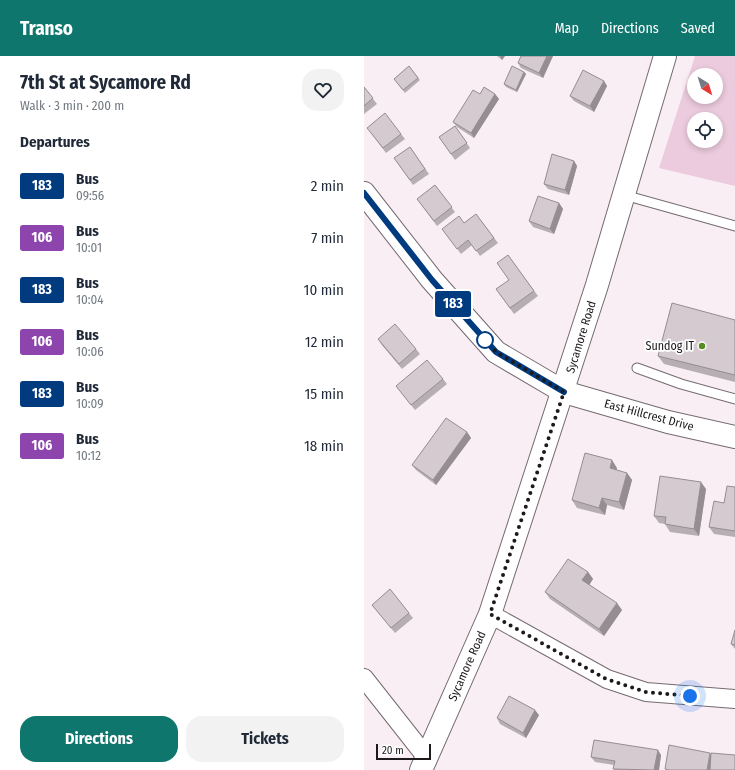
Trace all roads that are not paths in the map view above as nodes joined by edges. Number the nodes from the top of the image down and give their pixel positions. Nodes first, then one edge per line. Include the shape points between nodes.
1 (665, 56) edge
2 (364, 193) edge
3 (624, 195) junction
4 (735, 226) edge
5 (637, 368) dead end
6 (564, 392) junction
7 (735, 399) edge
8 (735, 437) edge
9 (490, 614) junction
10 (364, 678) edge
11 (735, 700) edge
12 (424, 764) edge

1 - 3 main road, Sycamore Road
2 - 6 main road, East Hillcrest Drive via 432,280 496,352
3 - 4 lane
3 - 6 main road, Sycamore Road
5 - 7 lane
6 - 8 main road, East Hillcrest Drive via 668,422
6 - 9 main road, Sycamore Road
9 - 11 street via 606,679 624,686 646,692
9 - 12 main road, Sycamore Road
10 - 12 street

